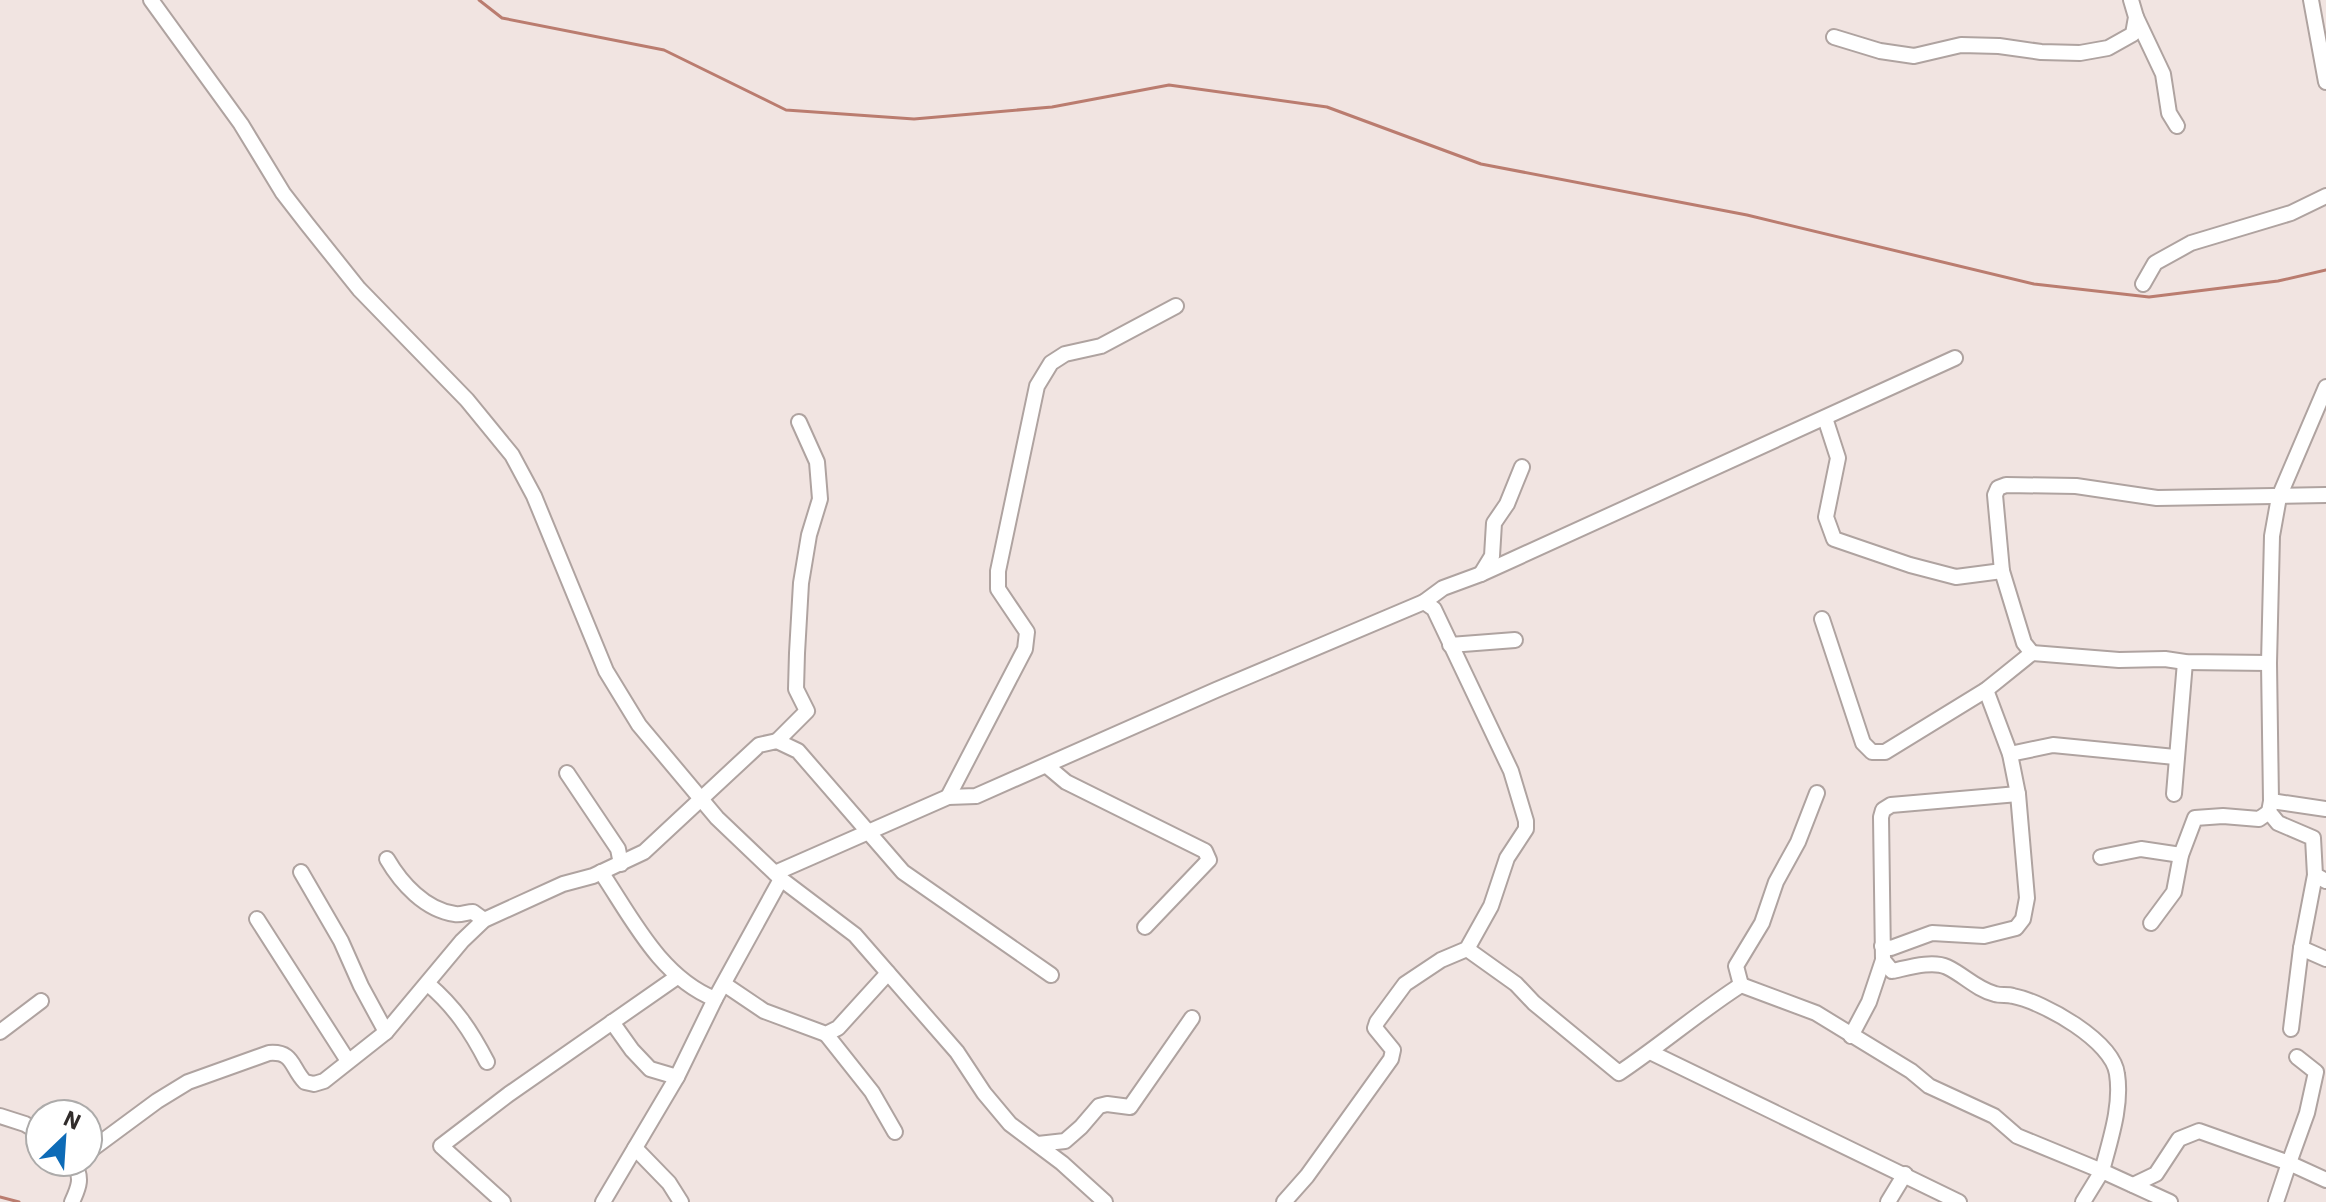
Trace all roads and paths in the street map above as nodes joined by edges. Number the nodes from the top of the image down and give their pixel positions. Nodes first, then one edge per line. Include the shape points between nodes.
1 (151, 0) edge
2 (2131, 0) edge
3 (2311, 0) edge
4 (2136, 17) junction
5 (1834, 37) dead end
6 (2326, 82) edge
7 (2177, 126) dead end
8 (2326, 196) edge
9 (2143, 284) dead end
10 (1176, 306) dead end
11 (1955, 358) dead end
12 (2326, 387) edge
13 (1825, 418) junction
14 (799, 422) dead end
15 (1522, 467) dead end
16 (2326, 495) edge
17 (2279, 497) junction
18 (2002, 571) junction
19 (1481, 574) junction
20 (1424, 602) junction
21 (1822, 619) dead end
22 (1515, 640) dead end
23 (1450, 645) junction
24 (2032, 653) junction
25 (2185, 662) junction
26 (2269, 663) junction
27 (1986, 690) junction
28 (777, 741) junction
29 (2010, 754) junction
30 (2175, 757) junction
31 (1047, 766) junction
32 (567, 773) dead end
33 (1817, 793) dead end
34 (2018, 794) junction
35 (2174, 794) dead end
36 (948, 797) junction
37 (700, 799) junction
38 (2270, 807) junction
39 (2322, 809) edge
40 (869, 832) junction
41 (2313, 838) junction
42 (2181, 855) junction
43 (2101, 857) dead end
44 (387, 859) dead end
45 (621, 864) junction
46 (301, 872) dead end
47 (601, 872) junction
48 (778, 876) junction
49 (2321, 878) edge
50 (257, 919) dead end
51 (484, 920) junction
52 (2151, 923) dead end
53 (1145, 927) dead end
54 (2301, 948) junction
55 (1467, 949) junction
56 (1883, 953) junction
57 (2326, 959) edge
58 (888, 973) junction
59 (1051, 975) dead end
60 (677, 977) junction
61 (428, 984) junction
62 (724, 984) junction
63 (1741, 985) junction
64 (715, 999) junction
65 (41, 1001) dead end
66 (1192, 1018) dead end
67 (612, 1022) junction
68 (2291, 1029) dead end
69 (0, 1032) edge
70 (386, 1032) junction
71 (826, 1034) junction
72 (1851, 1036) junction
73 (1650, 1052) junction
74 (2297, 1057) dead end
75 (348, 1061) junction
76 (487, 1062) dead end
77 (677, 1077) junction
78 (0, 1116) edge
79 (24, 1124) edge
80 (895, 1132) dead end
81 (104, 1140) edge
82 (1038, 1144) junction
83 (635, 1148) junction
84 (2289, 1163) junction
85 (2102, 1171) junction
86 (1905, 1174) junction
87 (80, 1178) edge
88 (2326, 1180) edge
89 (2133, 1185) junction
90 (72, 1202) edge
91 (503, 1202) edge
92 (603, 1202) edge
93 (681, 1202) edge
94 (1105, 1202) edge
95 (1284, 1202) edge
96 (1888, 1202) edge
97 (1959, 1202) edge
98 (2083, 1202) edge
99 (2170, 1202) edge
100 (2276, 1202) edge

1 - 37 street via 307,224 374,306 467,400 512,455 622,701
2 - 4 street
3 - 6 street
4 - 5 street via 2133,34 2108,48 2080,53 1961,45 1914,56
4 - 7 street via 2163,74 2169,113
8 - 9 street via 2291,213 2191,243 2155,263
10 - 36 street via 1101,346 1065,354 1051,363 1037,386 998,571 998,589 1027,632 1025,649
11 - 13 street
12 - 17 street
13 - 18 street via 1838,458 1826,517 1834,539 1956,577
13 - 19 street
14 - 28 street via 817,462 820,499 801,583 796,689 807,711
15 - 19 street via 1494,523 1492,556
16 - 17 street
17 - 18 street via 2157,498 2076,486 2006,485 1995,495
17 - 26 street via 2272,536
18 - 24 street via 2024,643
19 - 20 street via 1443,588
20 - 23 street via 1434,609
20 - 31 street
21 - 27 street via 1863,743 1872,752 1885,752
22 - 23 street
23 - 55 street via 1511,771 1526,821
24 - 25 street
24 - 27 street
25 - 26 street
25 - 30 street
26 - 38 street
27 - 29 street
28 - 37 street via 759,745
28 - 40 street via 798,751
29 - 30 street via 2053,745
29 - 34 street
30 - 35 street
31 - 36 street via 976,796
31 - 53 street via 1066,782 1205,851 1209,860
32 - 45 street via 618,849
33 - 63 street via 1762,923 1736,966
34 - 56 street via 2027,898 2016,928 1984,936 1932,933
34 - 56 street via 1891,805 1883,810
36 - 40 street
37 - 45 street via 644,852
37 - 48 street
38 - 39 street
38 - 41 street via 2278,823
38 - 42 street via 2259,819 2195,818
39 - 41 street
40 - 48 street
40 - 59 street via 903,872
41 - 49 street
42 - 43 street via 2141,849
42 - 52 street via 2174,892
44 - 51 street via 400,881 430,904 456,915 473,912
45 - 47 street
46 - 70 street
47 - 51 street
47 - 60 street
48 - 58 street via 855,935
48 - 62 street
49 - 54 street
50 - 75 street
51 - 61 street
54 - 57 street
54 - 68 street
55 - 73 street via 1619,1073
55 - 95 street via 1405,984 1377,1022 1377,1034 1393,1050 1391,1059
56 - 72 street via 1873,991
56 - 85 street via 1892,971 1944,965 1976,986 2015,996 2072,1022 2106,1049 2117,1072 2117,1116
58 - 71 street via 838,1028
58 - 82 street via 957,1052 1010,1124
60 - 64 street
60 - 67 street
61 - 70 street
61 - 76 street via 469,1027
62 - 64 street
62 - 71 street via 764,1011
63 - 72 street via 1816,1013
63 - 73 street
64 - 77 street
65 - 69 street
66 - 82 street via 1130,1107 1099,1106 1065,1141
67 - 77 street via 650,1069
67 - 91 street via 441,1146
70 - 75 street
71 - 80 street via 872,1092
72 - 85 street via 1929,1086 1994,1116 2017,1136
73 - 86 street
74 - 84 street via 2316,1072
75 - 81 street via 314,1084 301,1079 288,1058 269,1053 188,1082
77 - 83 street
78 - 79 street
82 - 94 street
83 - 92 street
83 - 93 street
84 - 88 street
84 - 89 street via 2199,1131 2179,1139 2156,1174
84 - 100 street
85 - 89 street
85 - 98 street
86 - 96 street
86 - 97 street
87 - 90 street
89 - 99 street

